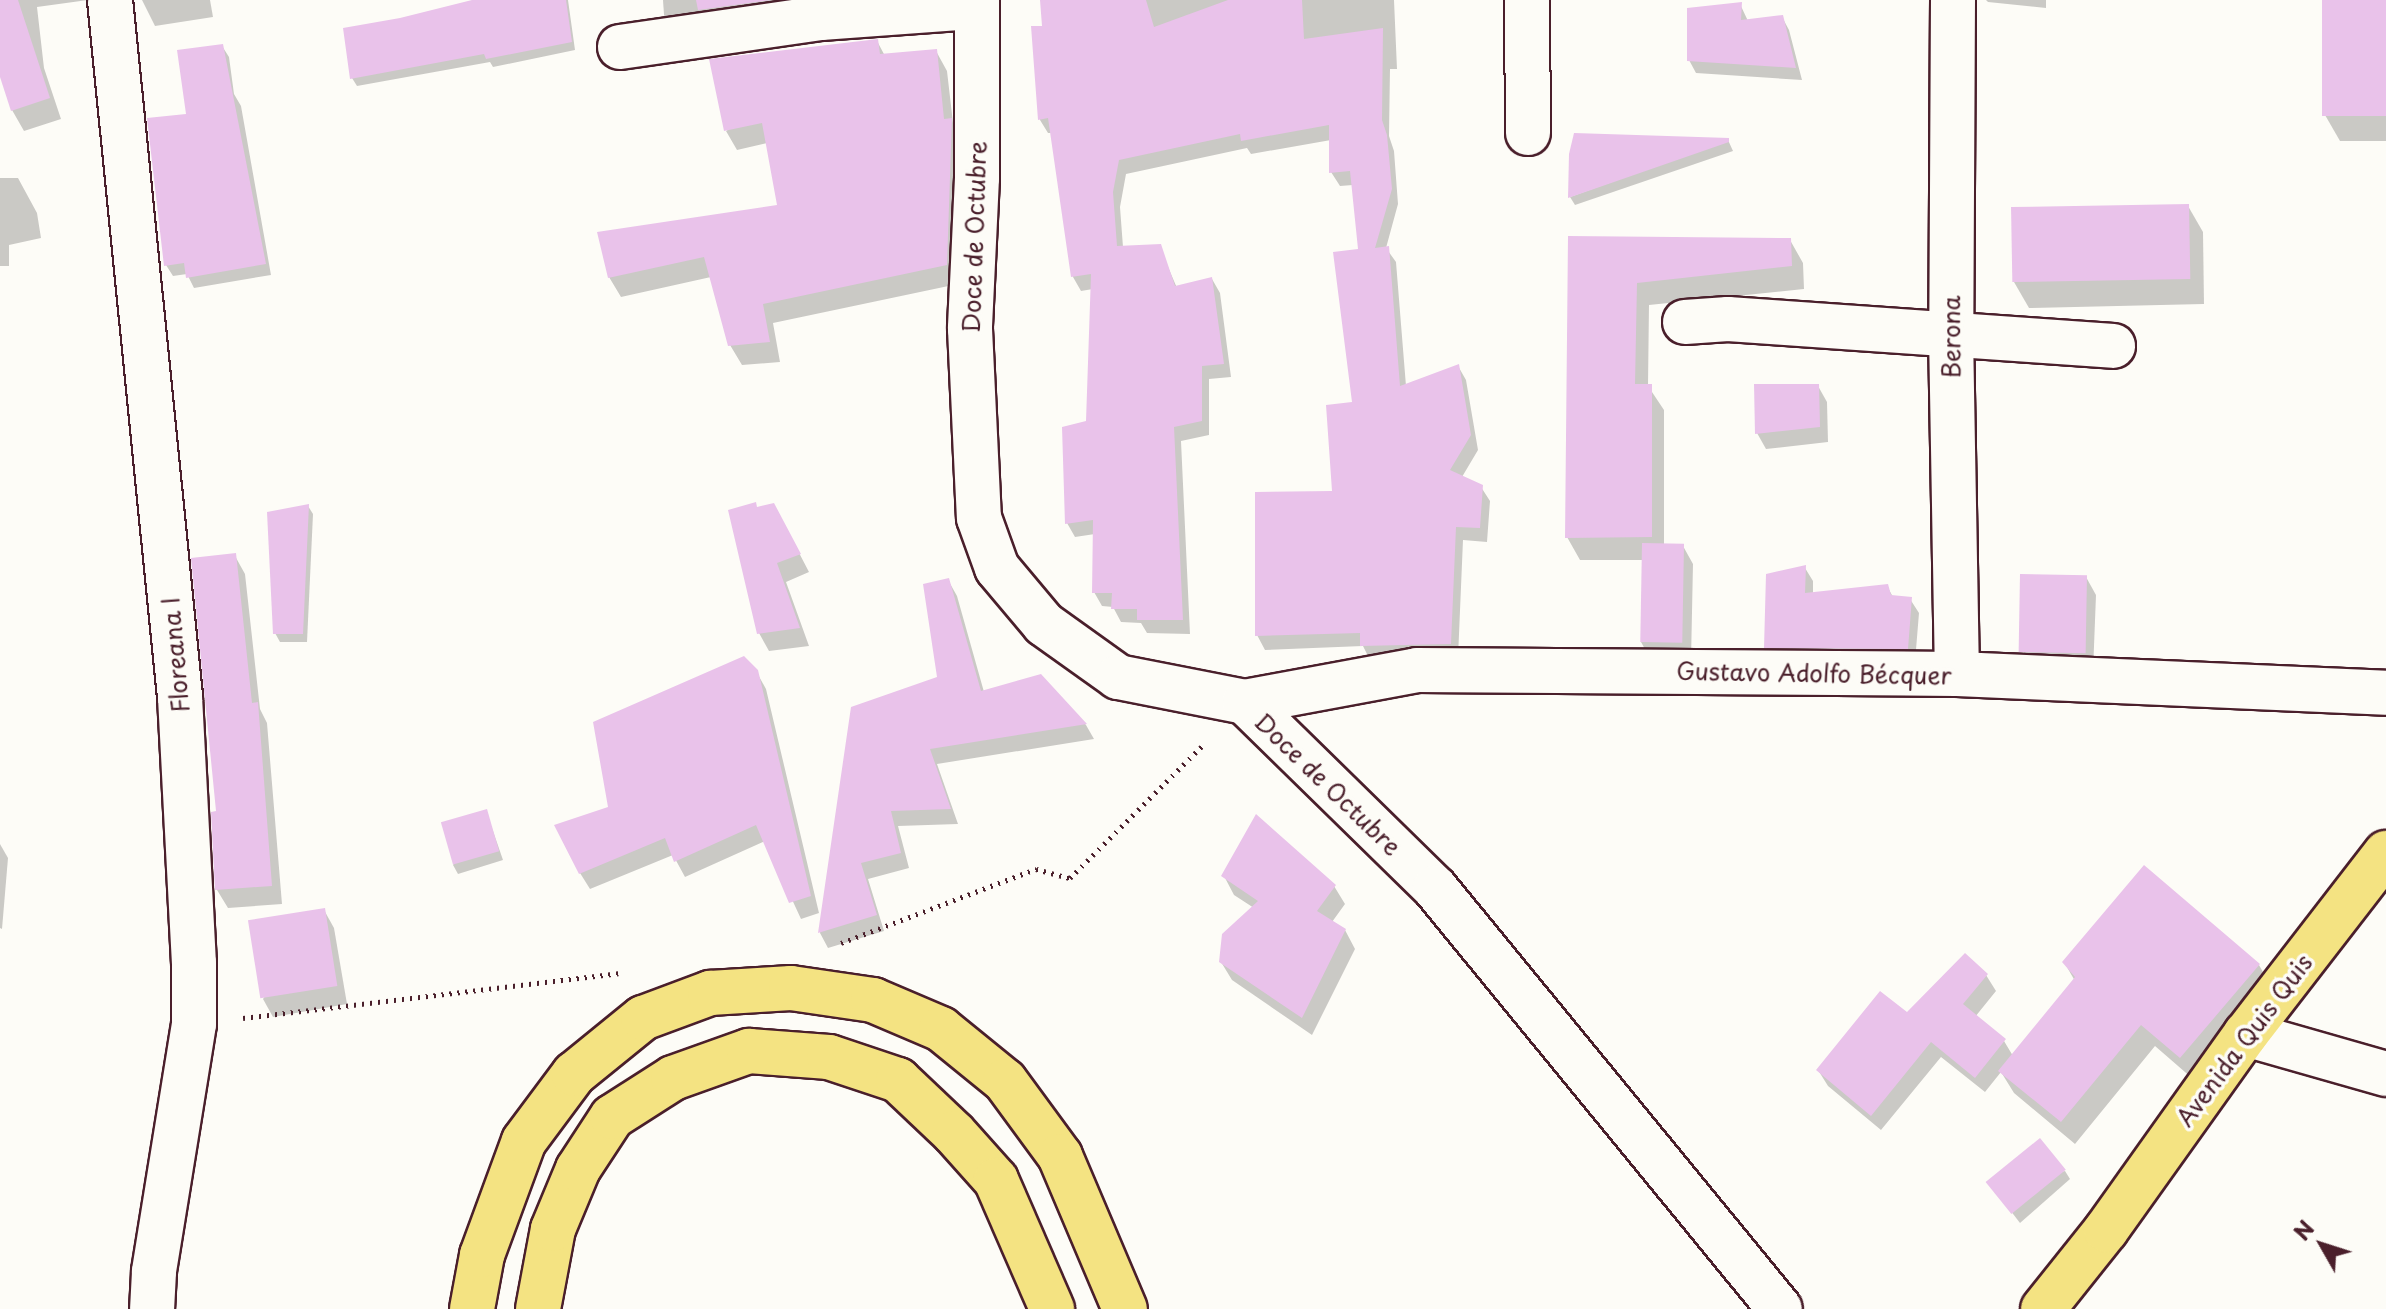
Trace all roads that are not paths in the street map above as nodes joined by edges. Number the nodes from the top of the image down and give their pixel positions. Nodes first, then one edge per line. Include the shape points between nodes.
1 (110, 0) edge
2 (1527, 0) edge
3 (1953, 0) edge
4 (976, 3) edge
5 (620, 47) dead end
6 (1528, 133) dead end
7 (1685, 322) dead end
8 (1951, 333) junction
9 (2113, 346) dead end
10 (1957, 674) junction
11 (2386, 693) edge
12 (1245, 702) junction
13 (2386, 853) edge
14 (2246, 1034) junction
15 (2386, 1074) edge
16 (2106, 1230) junction
17 (152, 1309) edge
18 (472, 1309) edge
19 (538, 1309) edge
20 (1052, 1309) edge
21 (1125, 1309) edge
22 (1780, 1309) edge
23 (2043, 1309) edge
24 (2074, 1309) edge

1 - 17 street, Floreana I via 180,697 194,1024
2 - 6 street
3 - 8 street, Berona
4 - 5 street via 821,18
4 - 12 street, Doce de Octubre via 977,178 970,329 979,518 997,568 1044,624 1118,677
7 - 8 street via 1728,319
8 - 9 street
8 - 10 street, Berona
10 - 11 street, Gustavo Adolfo Bécquer
10 - 12 street, Gustavo Adolfo Bécquer via 1417,670
12 - 22 street, Doce de Octubre via 1435,888
13 - 14 main road, Avenida Quis Quis
14 - 15 street
14 - 16 main road, Avenida Quis Quis
16 - 23 main road, Avenida Quis Quis
16 - 24 main road, Avenida Quis Quis
18 - 21 main road via 482,1255 524,1141 574,1074 643,1018 710,993 791,988 873,1000 941,1029 1005,1081 1060,1156
19 - 20 main road via 553,1229 578,1169 612,1117 673,1078 749,1051 829,1057 898,1080 996,1180

